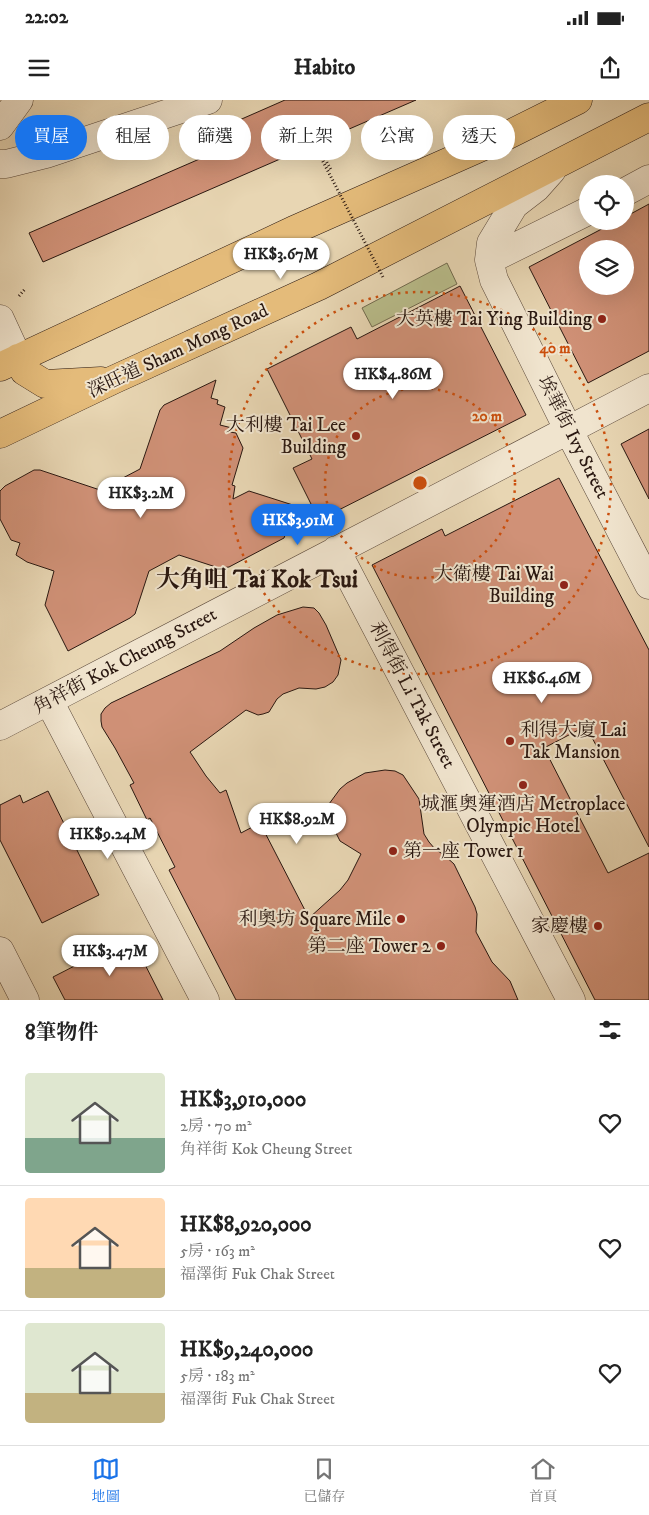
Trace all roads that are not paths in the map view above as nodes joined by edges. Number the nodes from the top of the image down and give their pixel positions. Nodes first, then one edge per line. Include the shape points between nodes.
1 (19, 100) edge
2 (208, 100) edge
3 (578, 100) edge
4 (649, 117) edge
5 (0, 126) edge
6 (0, 164) edge
7 (557, 165) junction
8 (649, 179) edge
9 (634, 187) edge
10 (579, 215) edge
11 (489, 260) junction
12 (0, 319) edge
13 (9, 363) edge
14 (113, 380) junction
15 (649, 388) edge
16 (569, 431) junction
17 (0, 434) edge
18 (336, 550) junction
19 (649, 584) edge
20 (48, 701) junction
21 (0, 726) edge
22 (0, 951) edge
23 (25, 1000) edge
24 (205, 1000) edge
25 (571, 1000) edge

1 - 5 street
2 - 6 street via 46,154
3 - 13 main road via 502,138 294,230
4 - 7 main road, 深旺道 Sham Mong Road
7 - 11 street, 埃華街 Ivy Street via 536,188 514,205 490,243
7 - 14 main road, 深旺道 Sham Mong Road via 319,286
8 - 9 street
10 - 11 street
11 - 16 street, 埃華街 Ivy Street via 494,280
12 - 13 street
13 - 14 main road via 45,384
14 - 17 main road, 深旺道 Sham Mong Road
15 - 16 street, 角祥街 Kok Cheung Street
16 - 18 street, 角祥街 Kok Cheung Street
16 - 19 street, 埃華街 Ivy Street
18 - 20 street, 角祥街 Kok Cheung Street
18 - 25 street, 利得街 Li Tak Street
20 - 21 street, 角祥街 Kok Cheung Street
20 - 24 street
22 - 23 street

